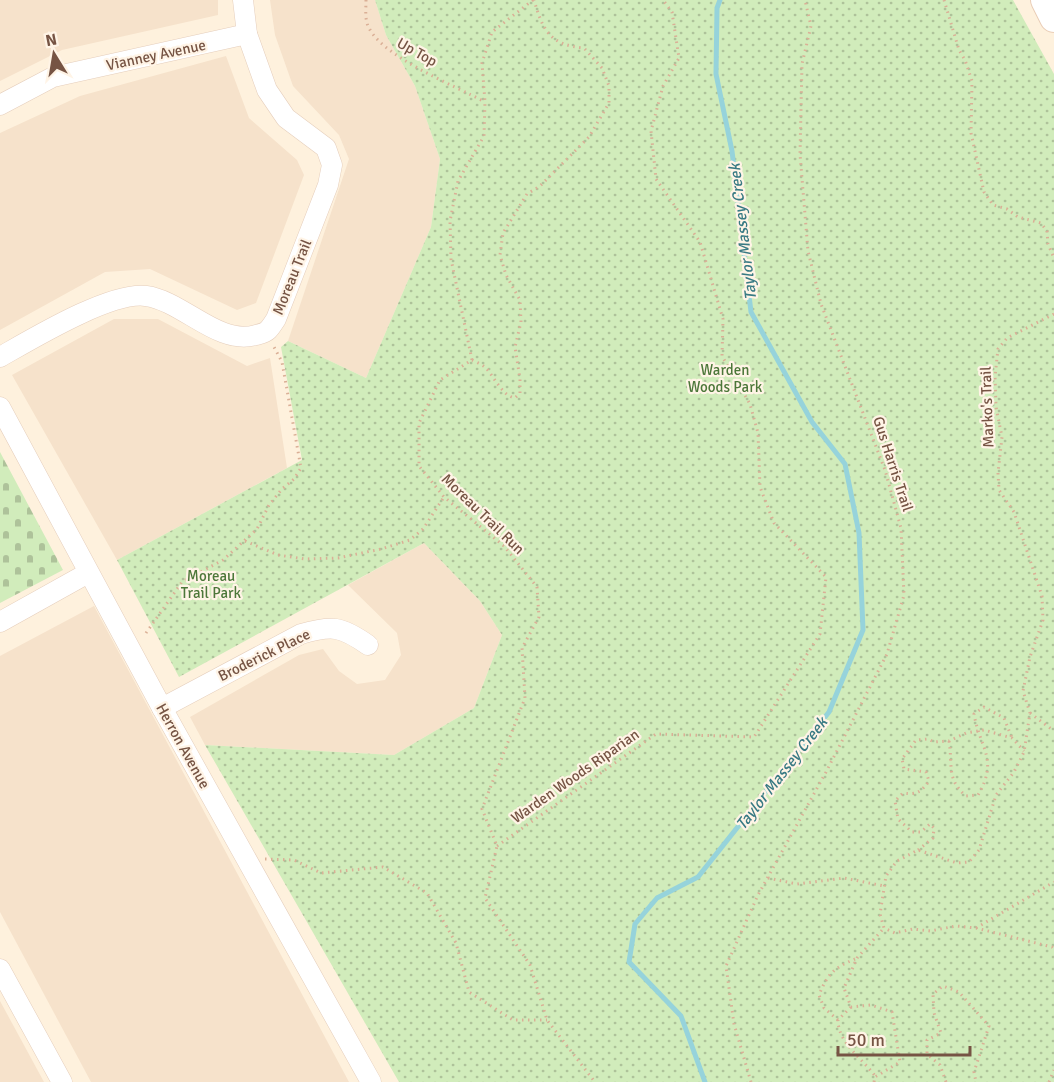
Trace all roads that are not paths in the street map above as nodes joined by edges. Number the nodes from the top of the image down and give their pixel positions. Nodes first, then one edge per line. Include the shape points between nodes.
1 (243, 0) edge
2 (1045, 0) edge
3 (1054, 18) edge
4 (247, 34) junction
5 (0, 105) edge
6 (0, 357) edge
7 (0, 407) edge
8 (88, 573) junction
9 (0, 621) edge
10 (368, 645) dead end
11 (162, 708) junction
12 (0, 969) edge
13 (62, 1082) edge
14 (371, 1082) edge

1 - 4 street, Moreau Trail
2 - 3 main road
4 - 5 street, Vianney Avenue via 53,77
4 - 6 street, Moreau Trail via 267,90 286,118 326,148 332,165 328,185 276,319 267,332 246,337 228,334 168,302 125,296 101,304
7 - 8 street, Herron Avenue
8 - 9 street
8 - 11 street, Herron Avenue
10 - 11 street, Broderick Place via 350,632 326,627 301,634
11 - 14 street, Herron Avenue
12 - 13 street

